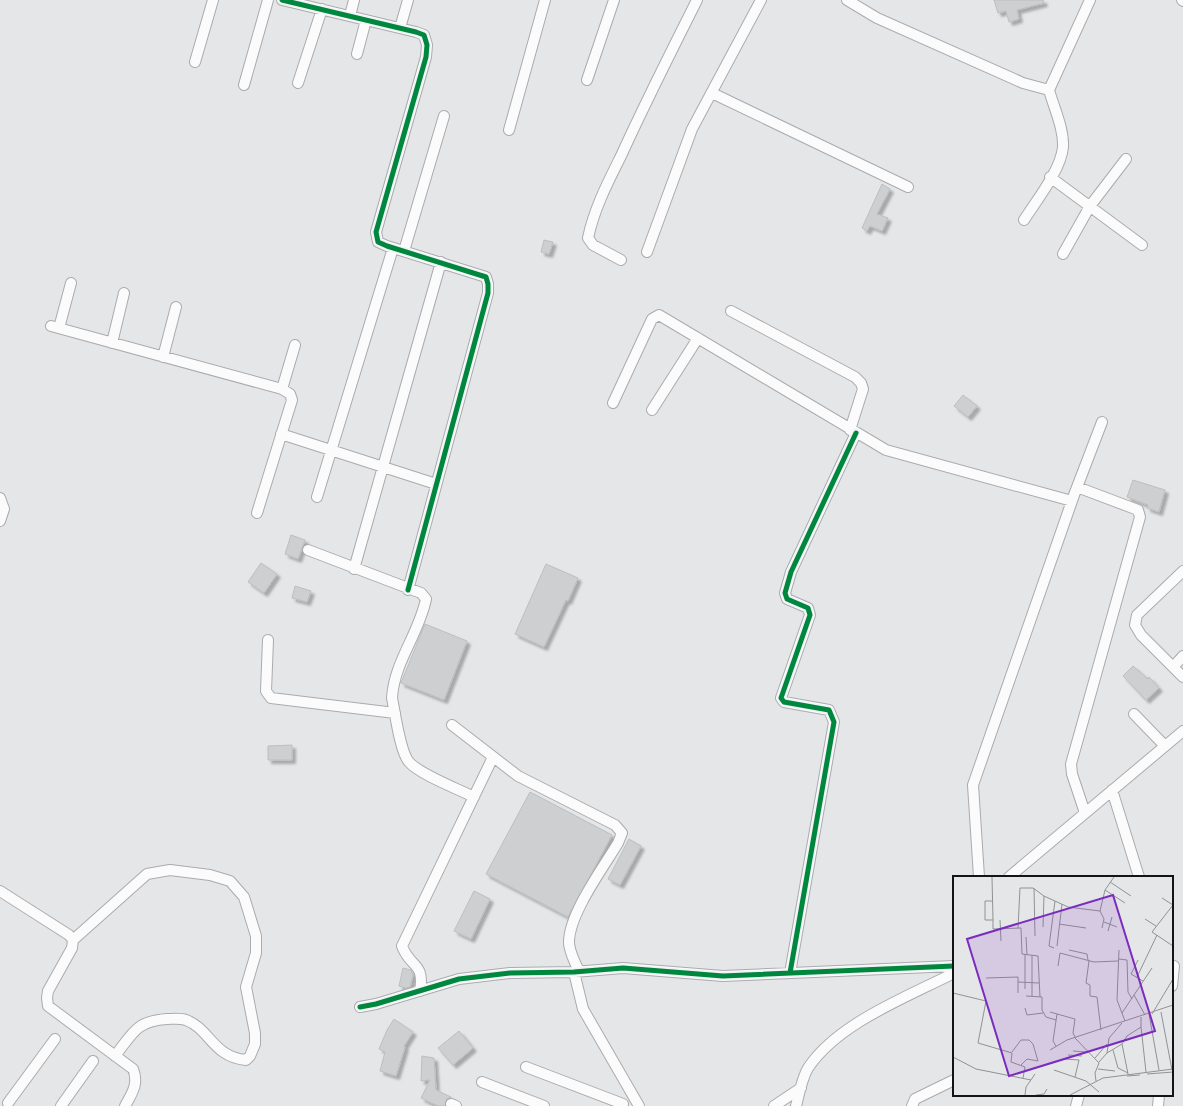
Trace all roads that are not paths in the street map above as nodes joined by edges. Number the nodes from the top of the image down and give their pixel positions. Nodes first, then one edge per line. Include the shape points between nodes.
1 (212, 0) edge
2 (268, 0) edge
3 (282, 0) edge
4 (354, 0) edge
5 (408, 0) edge
6 (545, 0) edge
7 (614, 0) edge
8 (697, 0) edge
9 (761, 0) edge
10 (847, 0) edge
11 (1090, 0) edge
12 (312, 3) edge
13 (322, 10) junction
14 (350, 16) junction
15 (366, 20) junction
16 (400, 28) junction
17 (357, 54) dead end
18 (195, 62) dead end
19 (587, 80) dead end
20 (298, 83) dead end
21 (244, 85) dead end
22 (1049, 90) junction
23 (712, 92) junction
24 (444, 116) dead end
25 (509, 130) dead end
26 (1126, 159) dead end
27 (1050, 177) junction
28 (908, 187) dead end
29 (1090, 206) junction
30 (1024, 220) dead end
31 (1142, 245) dead end
32 (393, 248) junction
33 (404, 251) junction
34 (647, 252) dead end
35 (1063, 254) dead end
36 (621, 260) dead end
37 (441, 262) junction
38 (71, 283) dead end
39 (124, 293) dead end
40 (176, 307) dead end
41 (731, 311) dead end
42 (698, 338) junction
43 (112, 343) junction
44 (295, 346) dead end
45 (163, 357) junction
46 (282, 389) junction
47 (613, 402) dead end
48 (652, 410) dead end
49 (1102, 422) dead end
50 (853, 431) junction
51 (281, 434) junction
52 (332, 450) junction
53 (383, 466) junction
54 (436, 484) junction
55 (1077, 487) junction
56 (317, 497) dead end
57 (0, 498) edge
58 (1072, 501) junction
59 (257, 513) dead end
60 (0, 521) edge
61 (308, 550) dead end
62 (354, 569) junction
63 (1183, 571) edge
64 (408, 590) junction
65 (268, 640) dead end
66 (1183, 656) edge
67 (1173, 667) junction
68 (1183, 677) edge
69 (395, 713) junction
70 (1134, 714) dead end
71 (452, 725) dead end
72 (1183, 731) edge
73 (1165, 746) junction
74 (493, 757) junction
75 (1112, 790) junction
76 (474, 797) junction
77 (1085, 813) junction
78 (979, 876) edge
79 (1010, 876) edge
80 (1139, 876) edge
81 (0, 891) edge
82 (74, 940) junction
83 (953, 966) edge
84 (1176, 966) edge
85 (576, 971) junction
86 (790, 973) junction
87 (953, 974) edge
88 (1173, 981) edge
89 (420, 991) junction
90 (360, 1007) dead end
91 (55, 1039) dead end
92 (115, 1056) junction
93 (93, 1062) dead end
94 (526, 1068) dead end
95 (953, 1080) edge
96 (482, 1082) dead end
97 (801, 1088) junction
98 (1079, 1096) edge
99 (1159, 1096) edge
100 (7, 1102) edge
101 (637, 1102) edge
102 (621, 1105) edge
103 (61, 1106) edge
104 (125, 1106) edge
105 (544, 1106) edge
106 (774, 1106) edge
107 (796, 1106) edge
108 (912, 1106) edge
109 (1076, 1106) edge
110 (1158, 1106) edge

1 - 18 street
2 - 21 street
3 - 12 street
4 - 14 street
5 - 16 street
6 - 25 street
7 - 19 street
8 - 36 street via 634,127 590,229 588,238 593,245
9 - 23 street
10 - 22 street via 891,24 1024,83
11 - 22 street
12 - 13 street
13 - 14 street
13 - 20 street
14 - 15 street
15 - 16 street
15 - 17 street
16 - 32 street via 424,35 427,45 426,57 376,232 378,242
22 - 27 street via 1063,147 1060,161
23 - 28 street
23 - 34 street via 692,129
24 - 33 street
26 - 29 street
27 - 29 street
27 - 30 street
29 - 31 street
29 - 35 street
32 - 33 street
32 - 52 street
33 - 37 street
37 - 53 street
37 - 54 street via 486,277 488,293
38 - 43 street via 55,327
39 - 43 street
40 - 45 street
41 - 50 street via 855,377 863,389
42 - 47 street via 659,315 655,316
42 - 48 street
42 - 50 street
43 - 45 street
44 - 46 street
45 - 46 street
46 - 51 street via 290,394 292,400
49 - 55 street
50 - 58 street via 899,454
50 - 86 street via 791,572 784,594 787,599 808,608 810,615 781,698 784,702 829,710 834,722
51 - 52 street
51 - 59 street
52 - 53 street
52 - 56 street
53 - 54 street
53 - 62 street
54 - 64 street
55 - 58 street
55 - 77 street via 1138,510 1140,517 1070,764
57 - 60 street via 4,509
58 - 78 street via 973,785
61 - 62 street
62 - 64 street
63 - 67 street via 1137,615 1135,625 1141,635
64 - 69 street via 421,593 426,599 423,612 394,676 392,698
65 - 69 street via 266,691 270,698
66 - 67 street
67 - 68 street
69 - 76 street via 404,754 409,763
70 - 73 street
71 - 74 street
72 - 73 street
73 - 75 street
74 - 76 street
74 - 85 street via 518,776 615,825 622,833 575,917 570,932 569,944
75 - 77 street
75 - 80 street
76 - 89 street via 402,946 420,970
77 - 79 street
81 - 82 street
82 - 92 street via 48,991 48,1006
82 - 92 street via 147,874 170,870 210,875 230,881 244,897 256,936 256,953 246,988 255,1033 255,1044 250,1056 246,1060 237,1059 223,1053 194,1025 176,1018 146,1022 138,1027
83 - 86 street
84 - 88 street
85 - 86 street via 623,968 723,976
85 - 89 street via 510,973 458,979
85 - 101 street via 583,1009
87 - 97 street via 851,1025 808,1069
89 - 90 street
91 - 100 street
92 - 104 street via 133,1069 136,1077 134,1090
93 - 103 street
94 - 102 street
95 - 108 street via 915,1099
96 - 105 street
97 - 106 street
97 - 107 street
98 - 109 street
99 - 110 street
101 - 102 street

